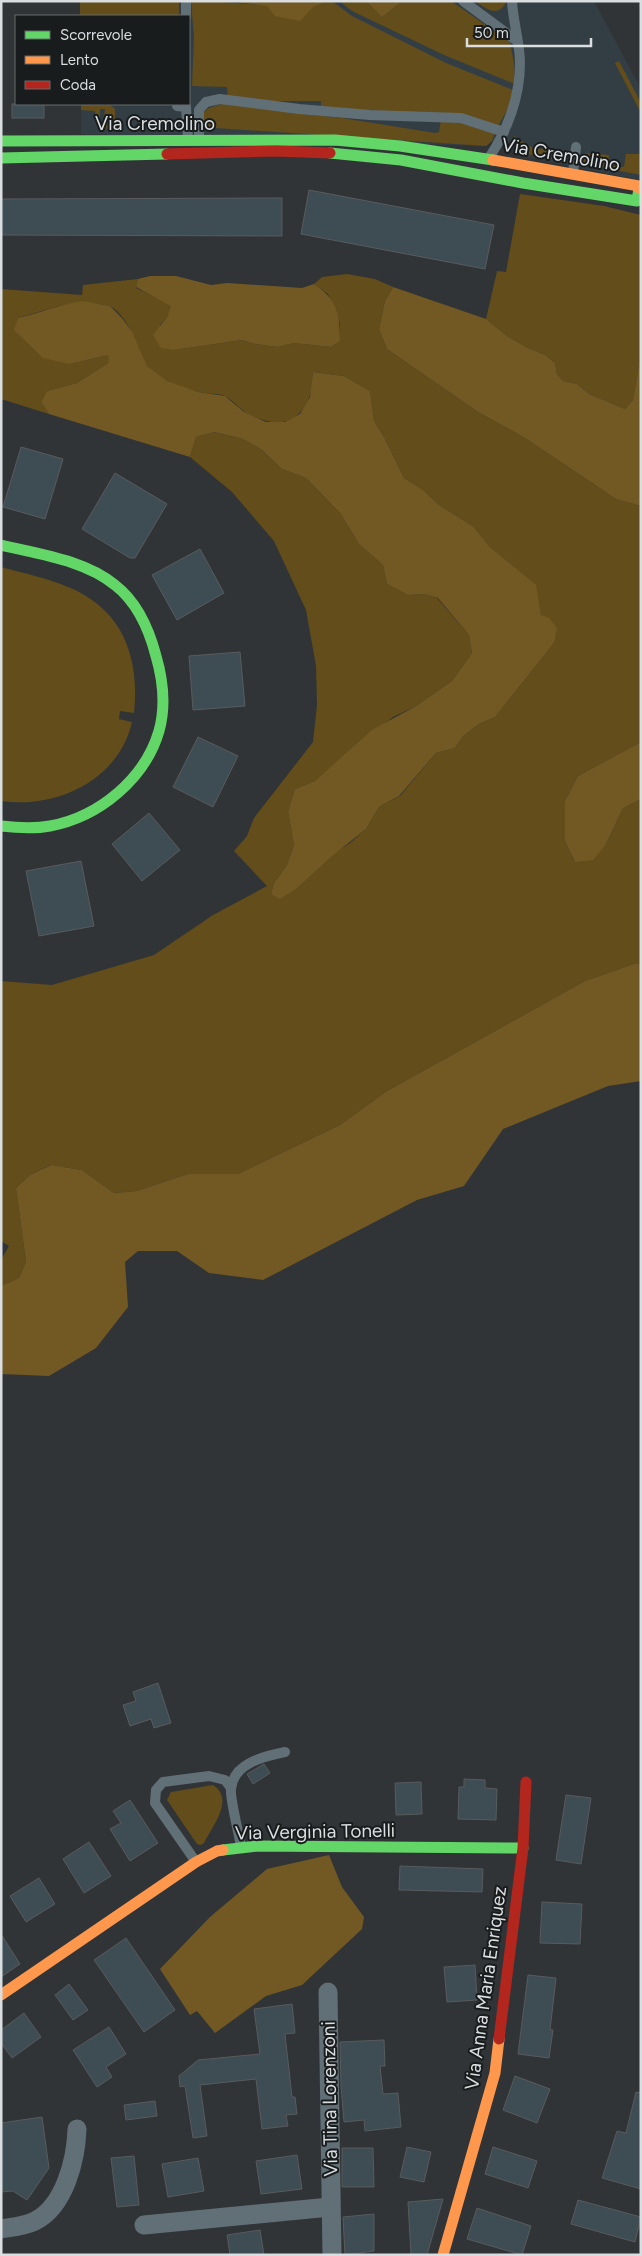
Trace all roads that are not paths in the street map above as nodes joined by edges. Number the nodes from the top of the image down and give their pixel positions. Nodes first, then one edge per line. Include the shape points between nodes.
1 (186, 1) edge
2 (463, 1) edge
3 (512, 1) edge
4 (186, 15) edge
5 (517, 41) junction
6 (183, 106) edge
7 (504, 132) junction
8 (193, 140) junction
9 (1, 141) edge
10 (576, 147) dead end
11 (1, 158) edge
12 (488, 167) junction
13 (572, 174) junction
14 (1, 545) edge
15 (1, 826) edge
16 (285, 1752) dead end
17 (526, 1782) dead end
18 (231, 1788) junction
19 (241, 1847) junction
20 (522, 1848) junction
21 (196, 1862) junction
22 (328, 1992) dead end
23 (1, 1995) edge
24 (78, 2129) dead end
25 (330, 2207) junction
26 (144, 2226) dead end
27 (1, 2229) edge
28 (332, 2255) edge
29 (444, 2255) edge

1 - 4 lane
2 - 5 lane
3 - 5 lane
5 - 7 lane via 520,102
6 - 8 lane
7 - 8 lane via 461,118 370,115 220,98 206,102 199,110
7 - 12 lane
8 - 9 street, Via Cremolino
8 - 12 street, Via Cremolino via 335,140 400,146
10 - 13 lane
11 - 12 street, Via Cremolino via 276,151
12 - 13 street, Via Cremolino
12 - 13 street, Via Cremolino via 522,183 637,201 639,186
14 - 15 street via 92,572 109,580 122,592 137,609 149,631 162,681 163,700 162,719 153,748 138,771 108,800 93,811 58,825 41,829
16 - 18 lane via 264,1756 247,1764
17 - 20 street, Via Anna Maria Enriquez
18 - 19 lane
18 - 21 lane via 225,1780 209,1776 163,1782 156,1790 155,1803
19 - 20 street, Via Verginia Tonelli
19 - 21 street, Via Verginia Tonelli via 217,1851
20 - 29 street, Via Anna Maria Enriquez via 495,2073
21 - 23 street, Via Verginia Tonelli
22 - 25 street, Via Tina Lorenzoni
24 - 27 street via 71,2171 56,2201 35,2221
25 - 26 street
25 - 28 street, Via Tina Lorenzoni

